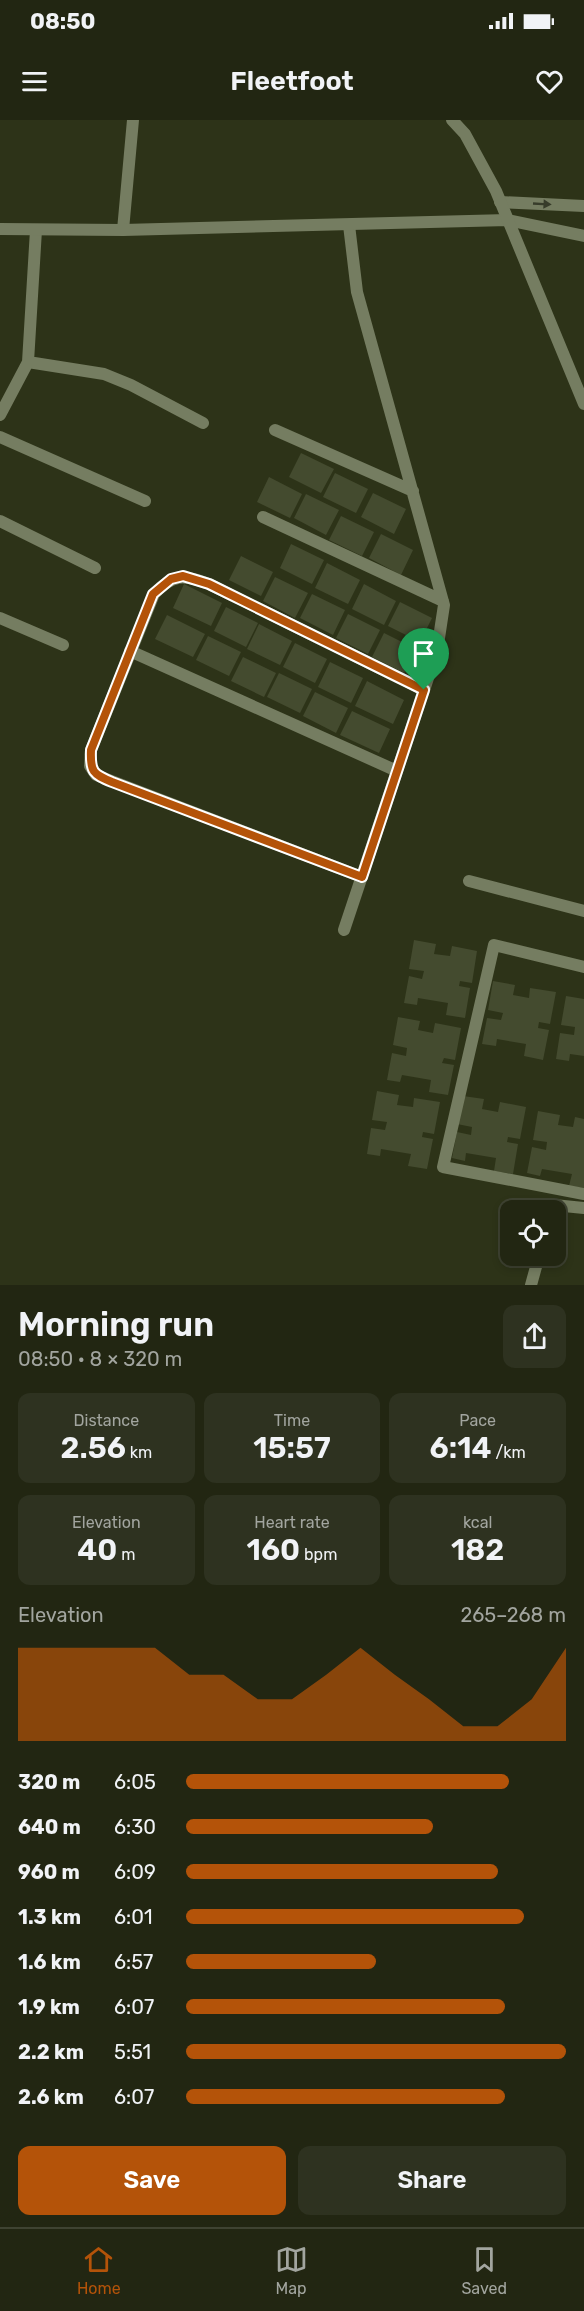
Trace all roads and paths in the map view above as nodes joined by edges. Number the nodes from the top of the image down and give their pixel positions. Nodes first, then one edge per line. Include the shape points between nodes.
1 (133, 120) edge
2 (452, 120) edge
3 (500, 202) junction
4 (584, 206) edge
5 (508, 220) junction
6 (349, 225) junction
7 (0, 229) edge
8 (36, 230) junction
9 (123, 230) junction
10 (584, 236) edge
11 (28, 362) junction
12 (584, 404) edge
13 (0, 415) edge
14 (203, 423) dead end
15 (275, 430) dead end
16 (0, 437) edge
17 (413, 491) junction
18 (146, 501) dead end
19 (263, 518) dead end
20 (0, 521) edge
21 (95, 567) dead end
22 (443, 601) junction
23 (0, 618) edge
24 (63, 645) dead end
25 (130, 651) junction
26 (424, 690) junction
27 (397, 771) junction
28 (362, 877) junction
29 (468, 881) dead end
30 (584, 911) edge
31 (344, 930) dead end
32 (584, 967) edge
33 (584, 1194) edge
34 (566, 1206) edge
35 (584, 1208) edge
36 (536, 1266) edge
37 (531, 1285) edge

1 - 9 street
2 - 3 street via 465,134
3 -> 4 street
3 - 5 street
5 - 6 street
5 - 10 street
5 - 12 street
6 - 9 street
6 - 17 street via 357,292
7 - 8 street
8 - 9 street
8 - 11 street
11 - 13 street
11 - 14 street via 104,374
15 - 17 street
16 - 18 street
17 - 22 street
19 - 22 street
20 - 21 street
22 - 26 street via 437,651
23 - 24 street
25 - 26 street via 153,594 171,579 183,576 209,584
25 - 27 street
25 - 28 street via 91,750 90,766 96,775
26 - 27 street
27 - 28 street
28 - 31 street
29 - 30 street
32 - 33 street via 494,945 444,1167
34 - 35 street
36 - 37 street

